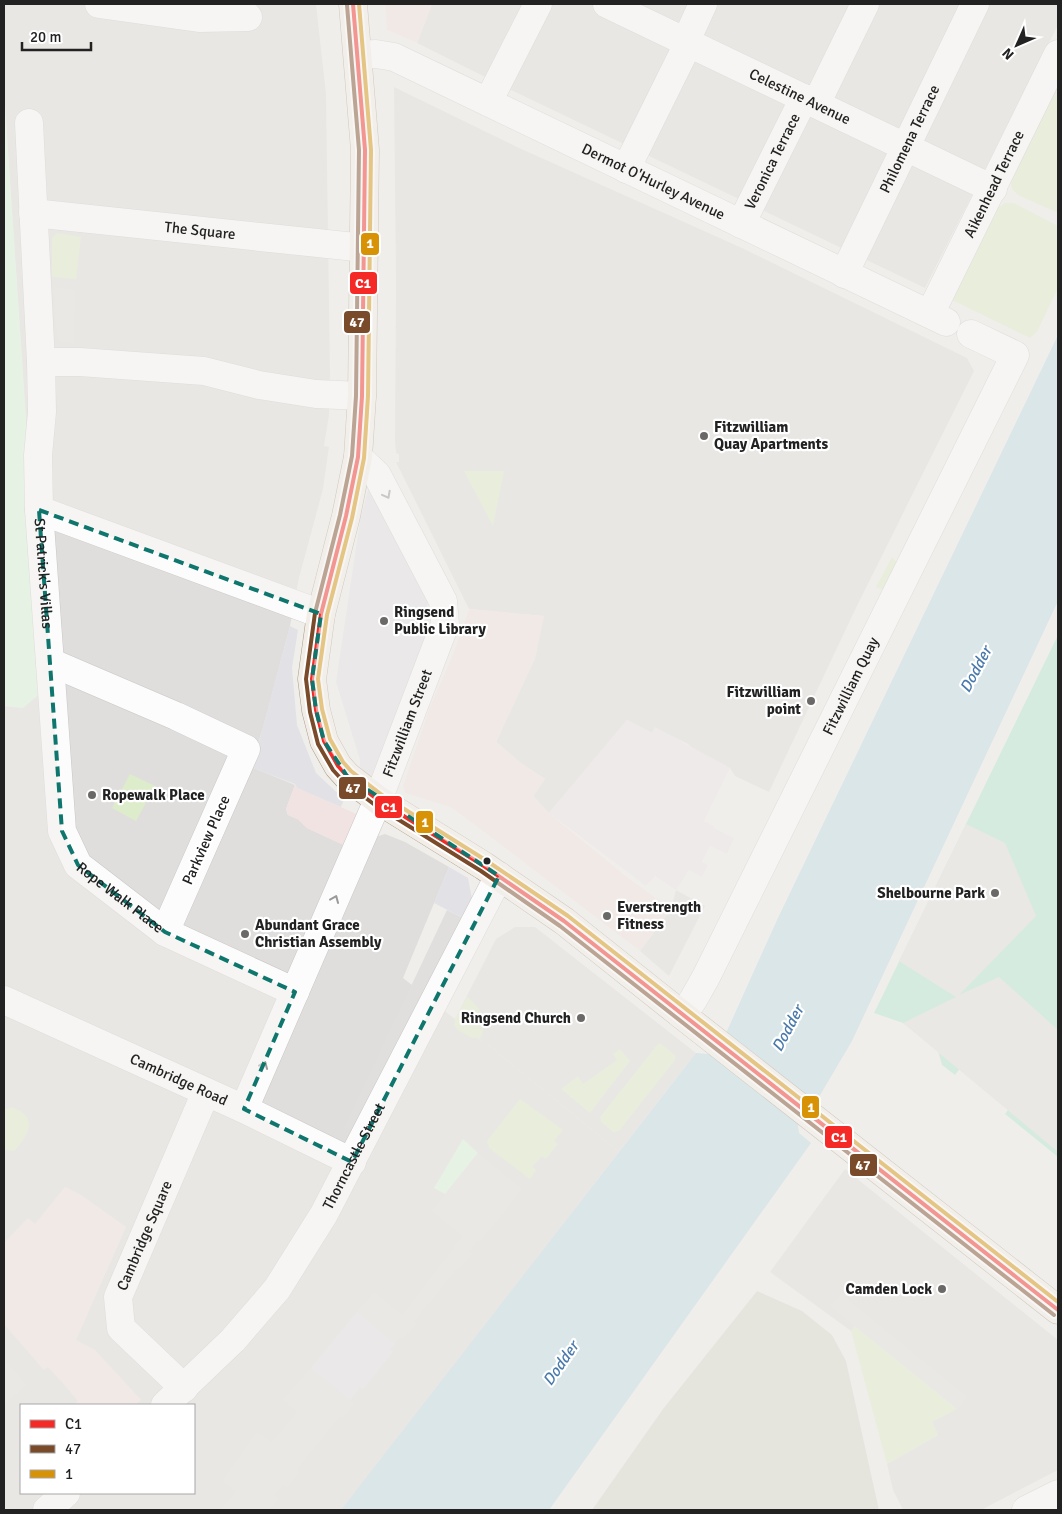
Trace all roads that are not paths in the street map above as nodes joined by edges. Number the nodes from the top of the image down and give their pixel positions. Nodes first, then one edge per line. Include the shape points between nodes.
1 (99, 4) edge
2 (353, 4) edge
3 (538, 4) edge
4 (607, 4) edge
5 (703, 4) edge
6 (865, 4) edge
7 (975, 4) edge
8 (200, 11) edge
9 (248, 17) dead end
10 (687, 42) junction
11 (1058, 54) edge
12 (358, 55) junction
13 (810, 101) junction
14 (488, 102) junction
15 (29, 123) dead end
16 (906, 147) junction
17 (626, 169) junction
18 (992, 189) junction
19 (33, 213) junction
20 (741, 224) junction
21 (365, 248) junction
22 (844, 274) junction
23 (938, 318) joint
24 (971, 334) dead end
25 (42, 362) junction
26 (362, 396) junction
27 (358, 457) junction
28 (39, 510) junction
29 (321, 614) junction
30 (50, 662) junction
31 (378, 800) junction
32 (498, 876) junction
33 (165, 932) junction
34 (295, 992) junction
35 (4, 1000) edge
36 (682, 1015) junction
37 (206, 1092) junction
38 (244, 1110) junction
39 (352, 1162) junction
40 (1058, 1310) edge
41 (175, 1397) edge
42 (65, 1494) edge
43 (1058, 1494) edge
44 (46, 1510) edge
45 (1026, 1510) edge

1 - 8 street
2 - 12 main road
3 - 14 street
4 - 10 street, Celestine Avenue
5 - 10 street
6 - 13 street, Veronica Terrace
7 - 16 street, Philomena Terrace
8 - 9 street
10 - 13 street, Celestine Avenue
10 - 17 street
11 - 18 street, Aikenhead Terrace
12 - 14 street, Dermot O'Hurley Avenue via 394,57
12 - 21 main road via 365,150
13 - 16 street, Celestine Avenue
13 - 20 street, Veronica Terrace
14 - 17 street, Dermot O'Hurley Avenue
15 - 19 street
16 - 18 street, Celestine Avenue
16 - 22 street, Philomena Terrace
17 - 20 street, Dermot O'Hurley Avenue
18 - 23 street, Aikenhead Terrace
19 - 21 street, The Square
19 - 25 street
20 - 22 street, Dermot O'Hurley Avenue
21 - 26 main road
22 - 23 street, Dermot O'Hurley Avenue
24 - 36 street, Fitzwilliam Quay via 1015,356 706,977
25 - 26 street via 204,371 306,393
25 - 28 street
26 - 27 main road
27 - 29 main road
27 -> 31 street, Fitzwilliam Street via 377,475 390,499 442,601 445,624
28 - 29 street, St Patrick's Villas
28 - 30 street, St Patrick's Villas
29 - 31 main road via 312,679 324,741 347,776
30 - 33 street, Rope Walk Place via 62,831 78,865
30 - 33 street, Parkview Place via 246,749
31 - 32 main road
34 -> 31 street, Fitzwilliam Street
32 - 36 main road via 564,920
32 - 39 street, Thorncastle Street
33 - 34 street, Rope Walk Place
38 -> 34 street, Fitzwilliam Street
35 - 37 street, Cambridge Road
36 - 40 main road
37 - 38 street, Cambridge Road
37 - 41 street, Cambridge Square via 118,1297 122,1328
38 - 39 street, Cambridge Road
39 - 41 street, Thorncastle Street via 277,1289 233,1340
42 - 44 street
43 - 45 street

